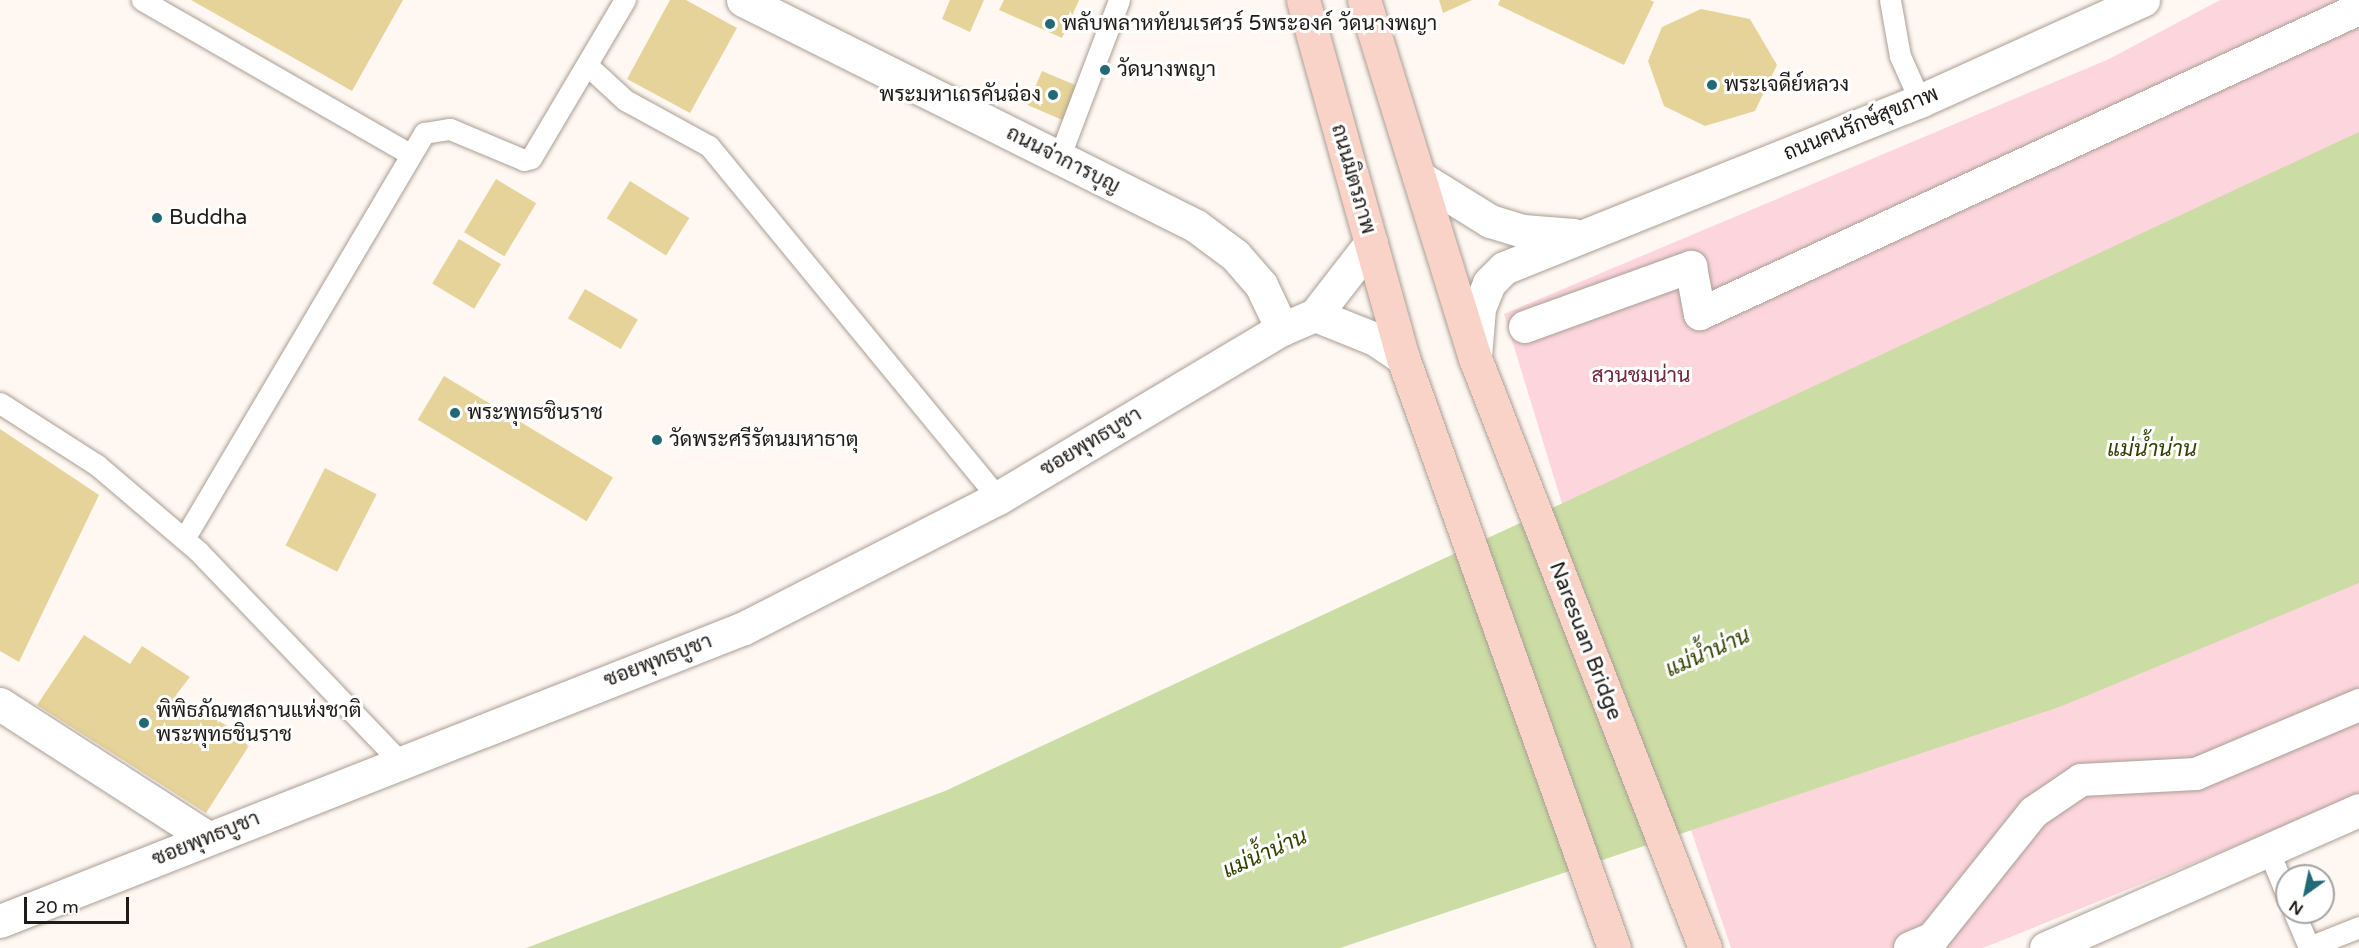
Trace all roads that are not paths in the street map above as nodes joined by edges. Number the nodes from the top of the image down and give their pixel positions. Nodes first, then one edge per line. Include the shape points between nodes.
1 (142, 0) edge
2 (625, 0) edge
3 (743, 0) edge
4 (1119, 0) edge
5 (1303, 0) edge
6 (1364, 0) edge
7 (1890, 0) edge
8 (2143, 0) edge
9 (2359, 9) edge
10 (2088, 12) edge
11 (587, 65) junction
12 (1920, 101) junction
13 (410, 154) junction
14 (1059, 158) junction
15 (1419, 177) junction
16 (1575, 236) junction
17 (1371, 243) junction
18 (1315, 315) junction
19 (1526, 327) dead end
20 (1282, 328) junction
21 (1473, 333) junction
22 (1403, 358) junction
23 (0, 403) edge
24 (998, 498) junction
25 (184, 539) junction
26 (0, 704) edge
27 (2359, 705) edge
28 (400, 762) junction
29 (2359, 810) edge
30 (208, 838) junction
31 (2269, 852) junction
32 (2275, 866) edge
33 (0, 921) edge
34 (2299, 924) edge
35 (2359, 927) edge
36 (2309, 947) edge
37 (1614, 948) edge
38 (1705, 948) edge
39 (1910, 948) edge
40 (2046, 948) edge

1 - 13 lane
2 - 11 lane
3 - 14 street, ถนนจ่าการบุญ
4 - 14 lane
5 - 17 main road, ถนนมิตรภาพ
6 - 15 main road
7 - 12 lane via 1900,56
8 - 10 street, ถนนคนรักษ์สุขภาพ
9 - 19 street via 1700,314 1691,267
10 - 12 street, ถนนคนรักษ์สุขภาพ
11 - 13 lane via 531,158 524,160 441,127 424,133
11 - 24 lane via 625,100 709,146
12 - 16 street, ถนนคนรักษ์สุขภาพ
13 - 25 lane
14 - 20 street, ถนนจ่าการบุญ via 1196,226 1235,255 1261,285
15 - 16 street, ถนนคนรักษ์สุขภาพ via 1490,221 1523,231
15 - 21 main road
16 - 21 street, ถนนคนรักษ์สุขภาพ via 1504,268 1489,283
17 - 18 street
17 - 22 main road, ถนนมิตรภาพ
18 - 20 street, ซอยพุทธบูชา
18 - 22 street via 1375,339
20 - 24 street, ซอยพุทธบูชา
21 - 38 main road, Naresuan Bridge
22 - 37 main road
23 - 25 lane via 97,465
24 - 28 street, ซอยพุทธบูชา via 744,628
25 - 28 lane
26 - 30 street
27 - 39 street via 2196,774 2081,780 2034,812 1933,938
28 - 30 street, ซอยพุทธบูชา
29 - 31 street
30 - 33 street, ซอยพุทธบูชา
31 - 32 lane
31 - 40 street via 2156,896
34 - 36 lane
35 - 36 lane

